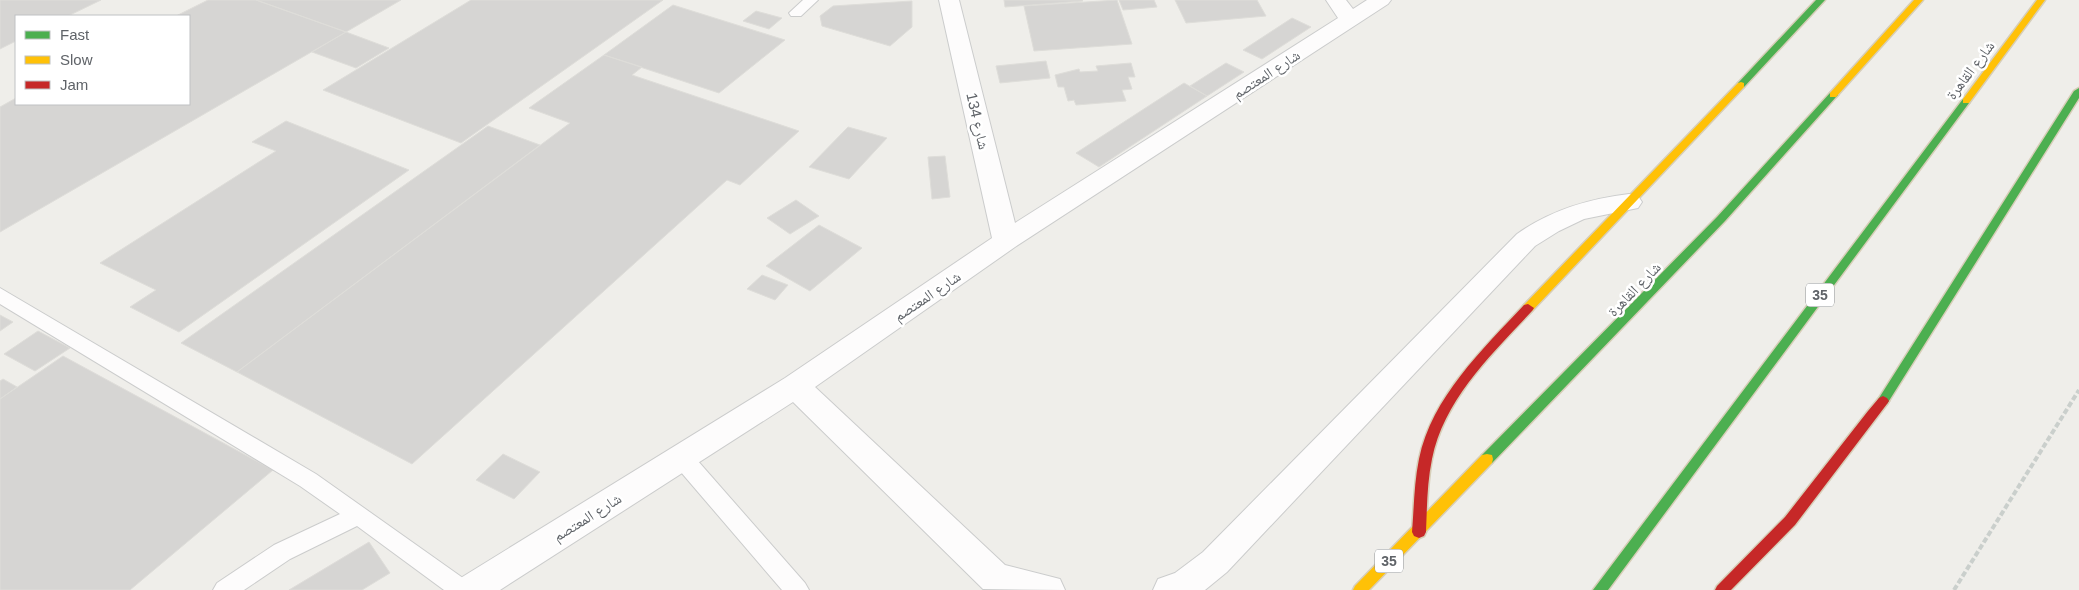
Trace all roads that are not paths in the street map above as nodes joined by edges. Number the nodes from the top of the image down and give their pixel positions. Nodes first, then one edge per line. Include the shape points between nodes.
1 (812, 0) edge
2 (949, 0) edge
3 (1381, 0) edge
4 (1821, 0) edge
5 (1920, 0) edge
6 (2041, 0) edge
7 (1343, 10) edge
8 (796, 13) dead end
9 (2079, 91) edge
10 (1629, 202) junction
11 (1006, 241) junction
12 (0, 295) edge
13 (795, 386) junction
14 (682, 458) junction
15 (359, 515) junction
16 (1418, 532) junction
17 (996, 584) edge
18 (225, 590) edge
19 (462, 590) edge
20 (471, 590) edge
21 (797, 590) edge
22 (1048, 590) edge
23 (1170, 590) edge
24 (1360, 590) edge
25 (1600, 590) edge
26 (1722, 590) edge

1 - 8 lane
2 - 11 street, شارع 134
3 - 7 street, شارع المعتصم
4 - 10 main road
5 - 16 main road, شارع القاهرة / 35 via 1722,219
6 - 25 main road, شارع القاهرة / 35
7 - 11 street, شارع المعتصم
9 - 26 main road via 1888,394 1797,513
10 - 16 main road via 1480,359 1458,390 1438,424 1425,461
10 - 23 street via 1604,204 1567,215 1526,240 1215,562 1184,586
11 - 13 street, شارع المعتصم
12 - 15 lane via 308,480
13 - 14 street, شارع المعتصم
13 - 17 street
14 - 20 street, شارع المعتصم
14 - 21 lane
15 - 18 lane via 282,552
15 - 19 lane
16 - 24 main road, شارع القاهرة / 35
17 - 22 street

